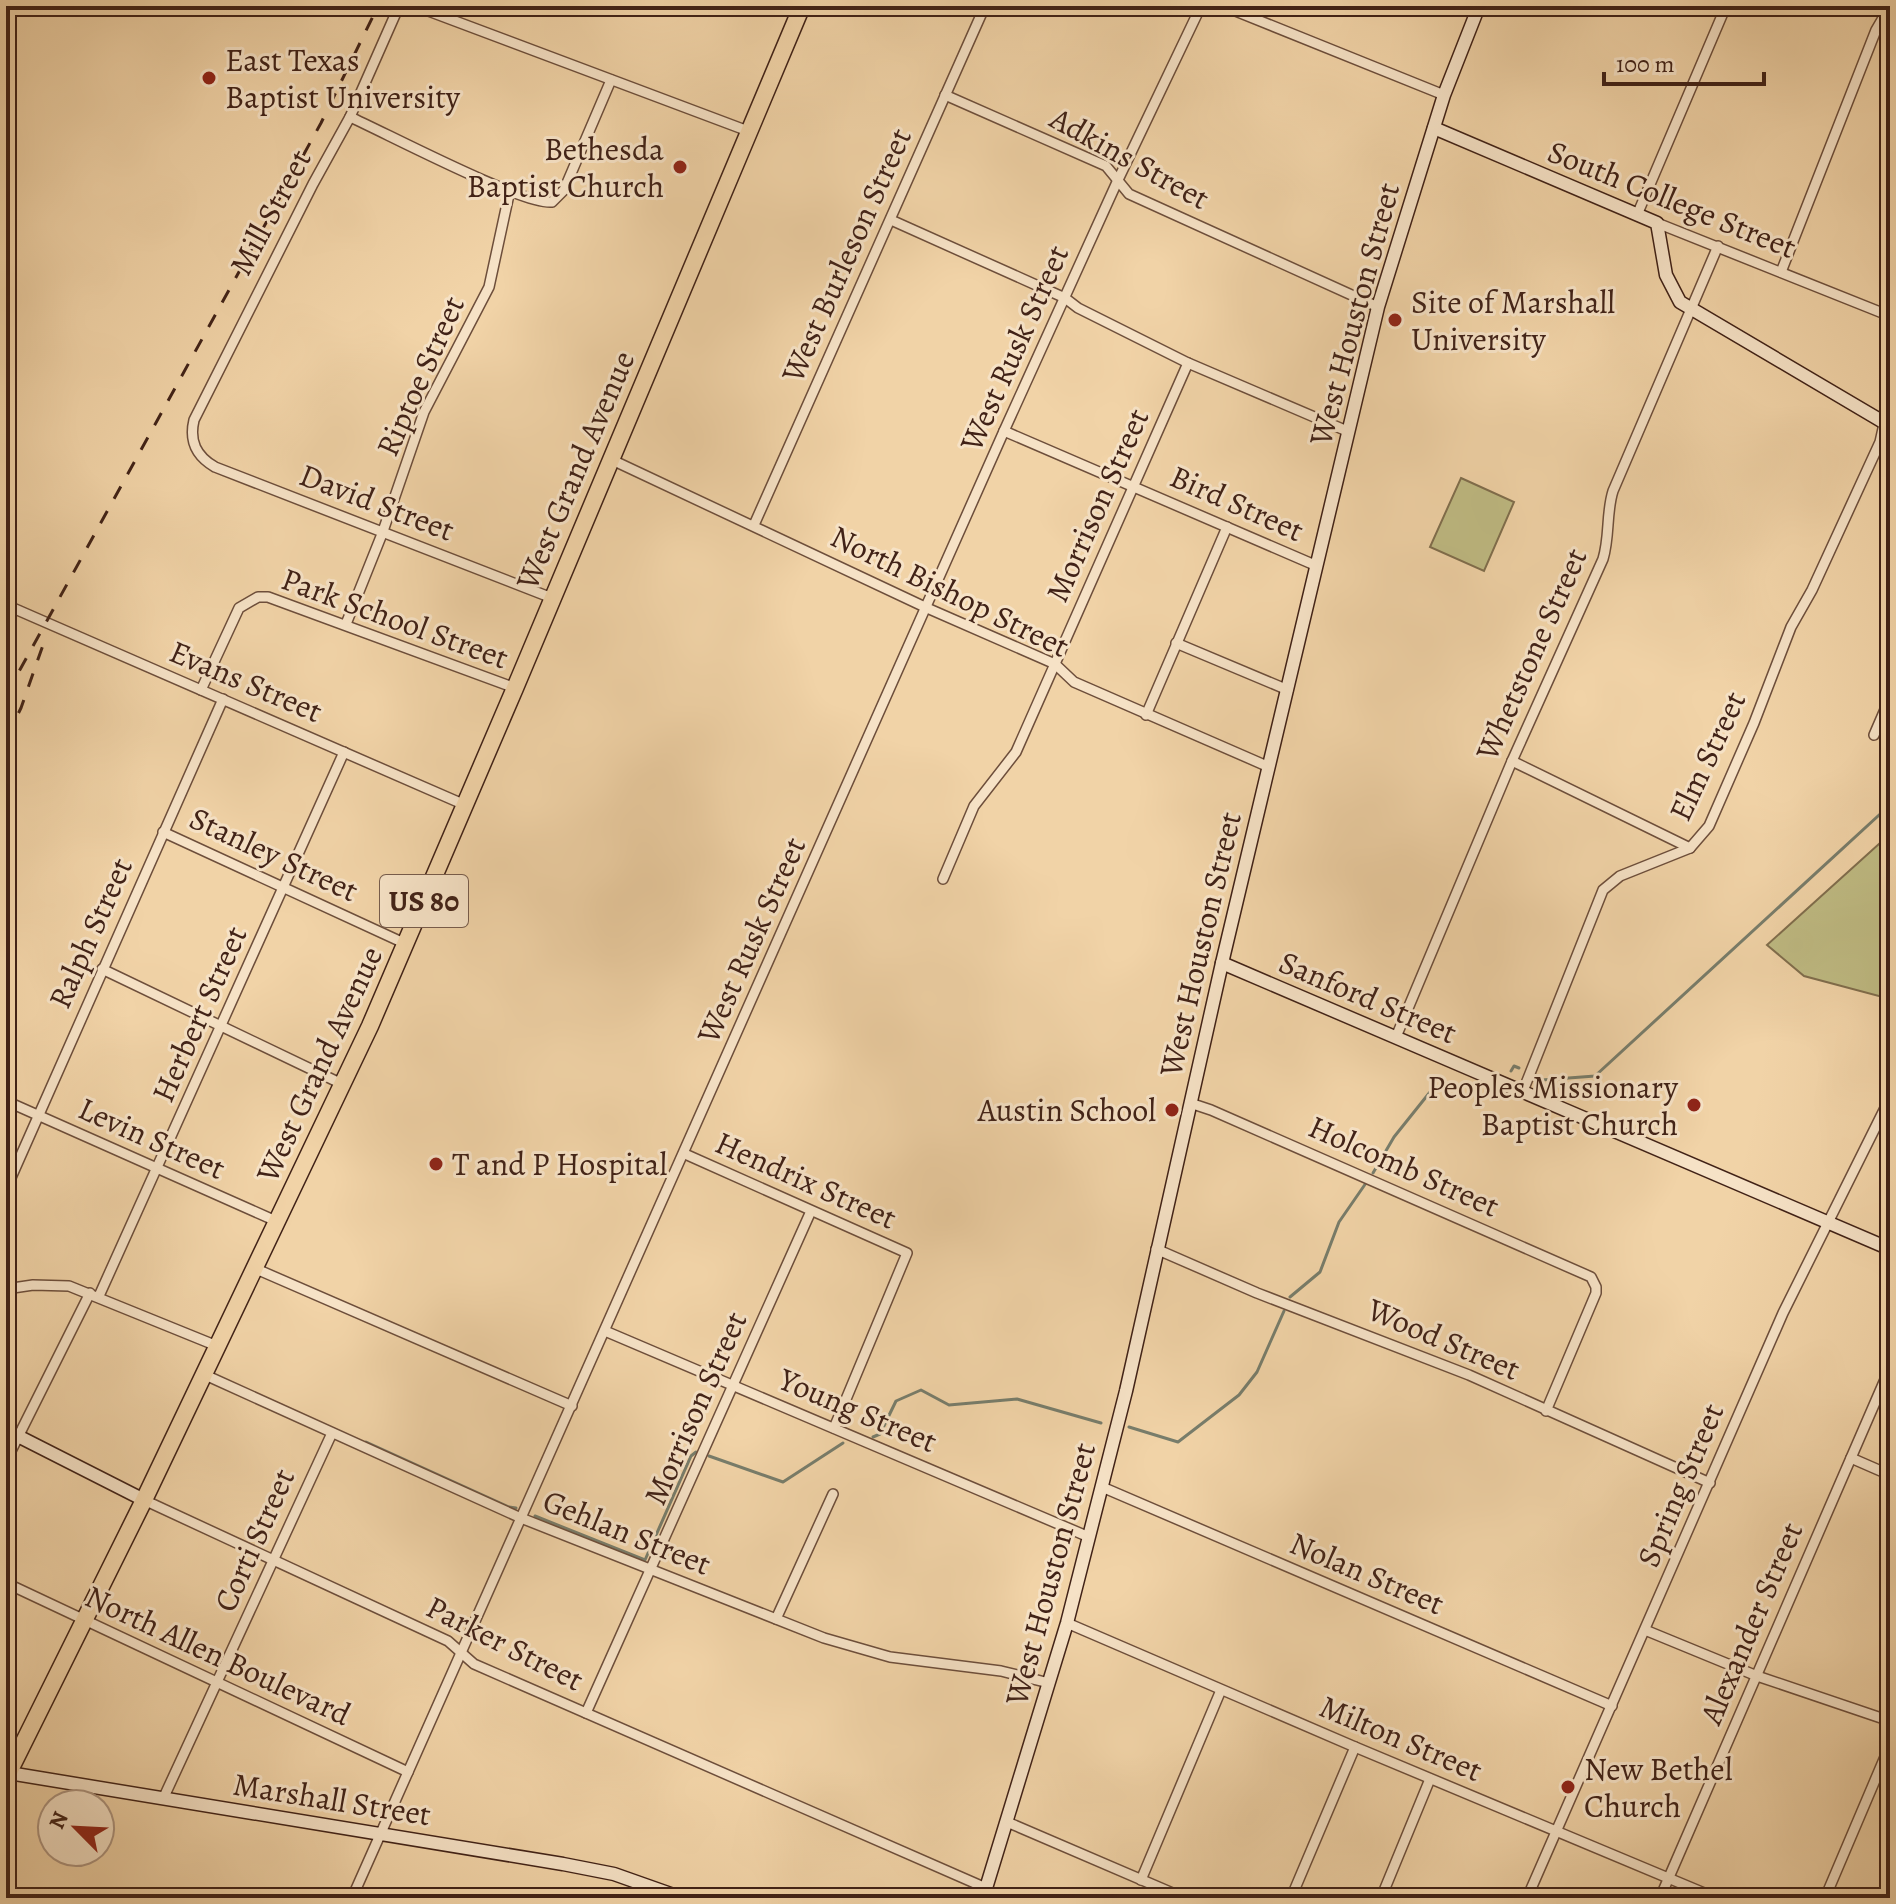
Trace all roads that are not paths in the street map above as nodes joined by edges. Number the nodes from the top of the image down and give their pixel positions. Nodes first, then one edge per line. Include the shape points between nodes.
1 (399, 6) edge
2 (415, 6) edge
3 (802, 6) edge
4 (985, 6) edge
5 (1201, 6) edge
6 (1223, 6) edge
7 (1479, 6) edge
8 (1726, 6) edge
9 (1867, 6) edge
10 (1888, 12) edge
11 (611, 80) junction
12 (945, 95) junction
13 (1444, 95) junction
14 (350, 117) junction
15 (1434, 128) junction
16 (748, 131) junction
17 (1117, 182) junction
18 (510, 190) junction
19 (1637, 215) junction
20 (891, 220) junction
21 (1657, 223) junction
22 (1718, 246) junction
23 (1781, 272) junction
24 (1065, 298) junction
25 (1378, 307) junction
26 (1691, 310) junction
27 (1890, 316) edge
28 (1188, 363) junction
29 (1890, 397) edge
30 (1887, 424) edge
31 (1004, 431) junction
32 (1347, 431) junction
33 (193, 442) joint
34 (609, 459) junction
35 (1134, 486) junction
36 (754, 525) junction
37 (1227, 527) junction
38 (383, 532) junction
39 (1317, 566) junction
40 (552, 598) junction
41 (6, 605) edge
42 (927, 608) junction
43 (346, 624) junction
44 (1176, 643) junction
45 (1055, 664) junction
46 (515, 688) junction
47 (201, 690) junction
48 (1288, 690) junction
49 (1890, 698) edge
50 (223, 699) junction
51 (1146, 715) junction
52 (1874, 735) dead end
53 (344, 752) junction
54 (1512, 761) junction
55 (1269, 767) junction
56 (465, 805) junction
57 (163, 832) junction
58 (1690, 848) junction
59 (943, 879) dead end
60 (284, 887) junction
61 (406, 944) junction
62 (1222, 963) junction
63 (102, 969) junction
64 (221, 1027) junction
65 (1396, 1037) junction
66 (342, 1084) junction
67 (1523, 1091) junction
68 (1890, 1098) edge
69 (6, 1101) edge
70 (1190, 1103) junction
71 (37, 1115) junction
72 (685, 1154) junction
73 (158, 1169) junction
74 (6, 1189) edge
75 (811, 1211) junction
76 (276, 1221) junction
77 (1828, 1223) junction
78 (1156, 1249) junction
79 (1890, 1249) edge
80 (254, 1268) junction
81 (6, 1289) edge
82 (94, 1295) junction
83 (605, 1331) junction
84 (217, 1346) junction
85 (1890, 1368) edge
86 (203, 1374) junction
87 (734, 1385) junction
88 (572, 1406) junction
89 (1546, 1411) junction
90 (834, 1428) junction
91 (12, 1433) edge
92 (332, 1433) junction
93 (1851, 1458) junction
94 (6, 1461) edge
95 (1890, 1475) edge
96 (1710, 1483) junction
97 (1102, 1487) junction
98 (833, 1494) dead end
99 (144, 1500) junction
100 (521, 1518) junction
101 (1089, 1537) junction
102 (274, 1558) junction
103 (652, 1570) junction
104 (6, 1583) edge
105 (776, 1619) junction
106 (83, 1621) junction
107 (1067, 1623) junction
108 (1645, 1630) junction
109 (461, 1651) junction
110 (1757, 1676) junction
111 (219, 1683) junction
112 (1049, 1683) junction
113 (1221, 1690) junction
114 (1612, 1706) junction
115 (586, 1713) junction
116 (1890, 1721) edge
117 (14, 1743) edge
118 (1890, 1745) edge
119 (1355, 1747) junction
120 (408, 1772) junction
121 (7, 1776) edge
122 (1430, 1779) junction
123 (163, 1799) junction
124 (1007, 1822) junction
125 (1556, 1831) junction
126 (383, 1833) junction
127 (1668, 1877) junction
128 (1141, 1880) junction
129 (985, 1893) edge
130 (352, 1898) edge
131 (682, 1898) edge
132 (1184, 1898) edge
133 (1291, 1898) edge
134 (1381, 1898) edge
135 (1527, 1898) edge
136 (1660, 1898) edge
137 (1716, 1898) edge
138 (1825, 1898) edge

1 - 14 street, Mill Street
2 - 11 street
3 - 16 highway, West Grand Avenue / US 80
4 - 12 street, West Burleson Street
5 - 17 street, West Rusk Street
6 - 13 street
7 - 13 street, West Houston Street
8 - 19 street
9 - 10 street
10 - 23 street via 1876,30
11 - 16 street
11 - 18 street via 557,199 540,201
12 - 17 street, Adkins Street via 1106,166
12 - 20 street, West Burleson Street
13 - 15 street, West Houston Street
14 - 18 street
14 - 33 street, Mill Street via 194,420
15 - 19 street, South College Street
15 - 25 street, West Houston Street
16 - 34 highway, West Grand Avenue / US 80
17 - 24 street, West Rusk Street
17 - 25 street, Adkins Street via 1129,194
18 - 38 street, Riptoe Street via 489,287 424,412
19 - 21 street, South College Street
20 - 24 street
20 - 36 street, West Burleson Street
21 - 22 street, South College Street
21 - 26 street via 1669,283
22 - 23 street, South College Street
22 - 26 street, Whetstone Street
23 - 27 street, South College Street
24 - 28 street
24 - 31 street, West Rusk Street
25 - 32 street, West Houston Street
26 - 30 street
26 - 54 street, Whetstone Street via 1613,491 1603,559
28 - 32 street
28 - 35 street, Morrison Street
29 - 30 street, Elm Street
30 - 58 street, Elm Street via 1795,617 1714,816
31 - 35 street, Bird Street
31 - 42 street, West Rusk Street
32 - 39 street, West Houston Street
33 - 38 street, David Street via 197,453 215,467
34 - 36 street, North Bishop Street
34 - 40 highway, West Grand Avenue / US 80
35 - 37 street, Bird Street
35 - 45 street, Morrison Street
36 - 42 street, North Bishop Street
37 - 39 street, Bird Street
37 - 44 street
38 - 40 street, David Street
38 - 43 street, Riptoe Street
39 - 48 street, West Houston Street
40 - 46 highway, West Grand Avenue / US 80
41 - 47 street, Evans Street
42 - 45 street, North Bishop Street
42 - 72 street, West Rusk Street
43 - 46 street, Park School Street
43 - 47 street, Park School Street via 258,597 239,608
44 - 48 street
44 - 51 street
45 - 51 street, North Bishop Street via 1074,682
45 - 59 street, Morrison Street via 1011,761 970,814
46 - 56 highway, West Grand Avenue / US 80
47 - 50 street, Evans Street
48 - 55 street, West Houston Street
49 - 52 street
50 - 53 street, Evans Street
50 - 57 street, Ralph Street
51 - 55 street, North Bishop Street
53 - 56 street, Evans Street
53 - 60 street, Herbert Street
54 - 58 street
54 - 65 street, Whetstone Street
55 - 62 street, West Houston Street
56 - 61 highway, West Grand Avenue / US 80
57 - 60 street, Stanley Street
57 - 63 street, Ralph Street
58 - 67 street, Elm Street via 1620,876 1603,890
60 - 61 street, Stanley Street
60 - 64 street, Herbert Street
61 - 66 highway, West Grand Avenue / US 80
62 - 65 street, Sanford Street
62 - 70 street, West Houston Street
63 - 64 street
63 - 71 street, Ralph Street
64 - 66 street
64 - 73 street, Herbert Street
65 - 67 street, Sanford Street
66 - 76 highway, West Grand Avenue / US 80
67 - 77 street, Sanford Street
68 - 77 street, Spring Street
69 - 71 street, Levin Street
70 - 78 street, West Houston Street
70 - 89 street, Holcomb Street via 1591,1277 1596,1293
71 - 73 street, Levin Street
71 - 74 street, Ralph Street
72 - 75 street, Hendrix Street
72 - 83 street, West Rusk Street
73 - 76 street, Levin Street
73 - 82 street, Herbert Street
75 - 87 street, Morrison Street
75 - 90 street, Hendrix Street via 907,1253
76 - 80 highway, West Grand Avenue / US 80
77 - 79 street, Sanford Street
77 - 96 street, Spring Street via 1778,1323
78 - 89 street, Wood Street
78 - 97 street, West Houston Street
80 - 84 highway, West Grand Avenue / US 80
80 - 88 street
81 - 82 street via 57,1285
82 - 84 street
82 - 91 street, Herbert Street
83 - 87 street, Young Street
83 - 88 street, West Rusk Street
84 - 86 highway, West Grand Avenue / US 80
85 - 93 street, Alexander Street
86 - 92 street, Gehlan Street
86 - 99 highway, West Grand Avenue / US 80
87 - 90 street, Young Street
87 - 103 street, Morrison Street
88 - 100 street, West Rusk Street
89 - 96 street, Wood Street
90 - 101 street, Young Street
91 - 94 street, Herbert Street
91 - 99 street, Parker Street
92 - 100 street, Gehlan Street
92 - 102 street, Corti Street
93 - 95 street
93 - 110 street, Alexander Street
96 - 108 street, Spring Street
97 - 101 street, West Houston Street
97 - 114 street, Nolan Street
98 - 105 street
99 - 102 street, Parker Street
99 - 106 highway, West Grand Avenue / US 80
100 - 103 street, Gehlan Street
100 - 109 street, West Rusk Street
101 - 107 street, West Houston Street
102 - 109 street, Parker Street
102 - 111 street, Corti Street
103 - 105 street, Gehlan Street
103 - 115 street, Morrison Street
104 - 106 street, North Allen Boulevard
105 - 112 street, Gehlan Street via 890,1657 1001,1671
106 - 111 street, North Allen Boulevard
106 - 117 highway, West Grand Avenue / US 80
107 - 112 street, West Houston Street
107 - 113 street, Milton Street
108 - 110 street
108 - 114 street, Spring Street
109 - 115 street, Parker Street via 474,1664
109 - 120 street, West Rusk Street
110 - 116 street
110 - 127 street, Alexander Street
111 - 120 street, North Allen Boulevard
111 - 123 street, Corti Street
112 - 124 street, West Houston Street
113 - 119 street, Milton Street
113 - 128 street
114 - 125 street, Spring Street
115 - 129 street, Parker Street
117 - 121 highway, West Grand Avenue / US 80
118 - 138 street
119 - 122 street, Milton Street
119 - 133 street
120 - 126 street, West Rusk Street
121 - 123 street, Marshall Street
122 - 125 street, Milton Street
122 - 134 street
123 - 126 street, Marshall Street
124 - 128 street
124 - 129 street, West Houston Street
125 - 127 street, Milton Street
125 - 135 street, Spring Street
126 - 130 street, West Rusk Street
126 - 131 street, Marshall Street via 588,1869
127 - 136 street, Alexander Street
127 - 137 street, Milton Street
128 - 132 street

